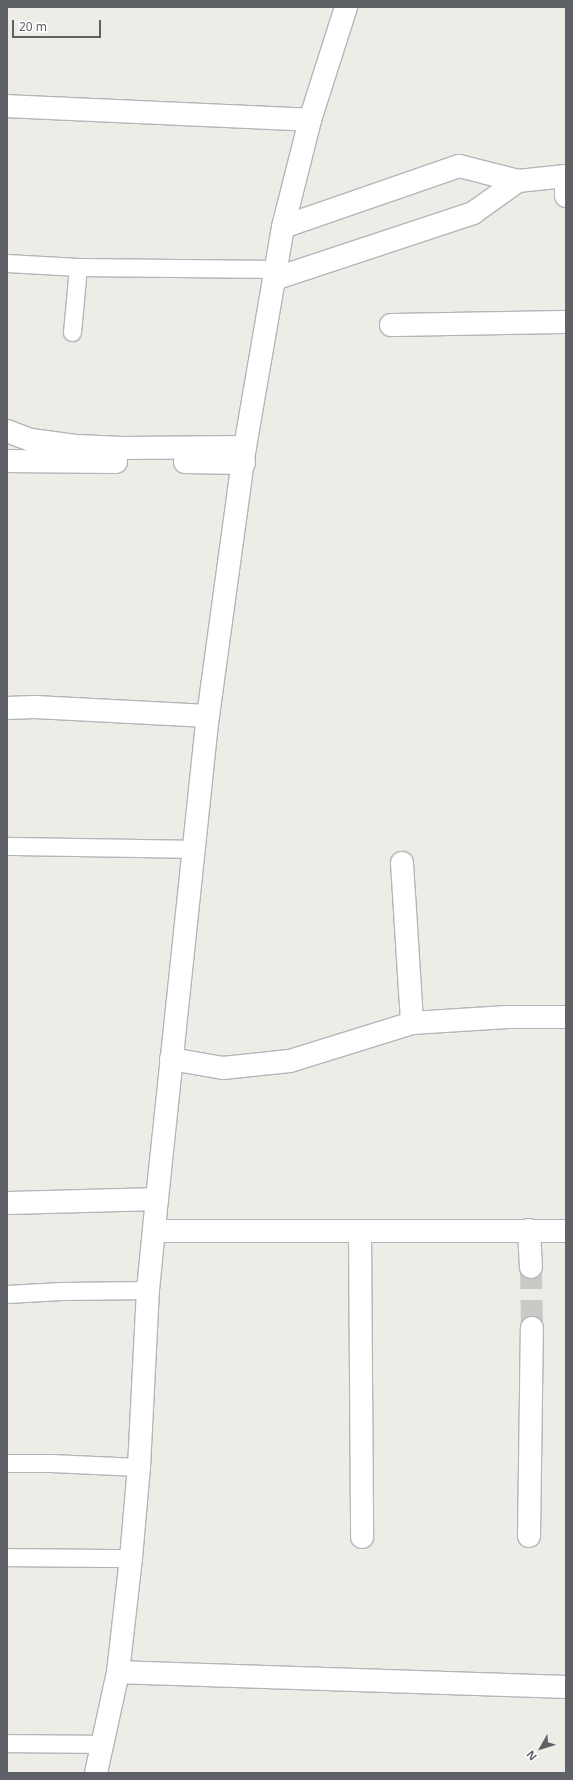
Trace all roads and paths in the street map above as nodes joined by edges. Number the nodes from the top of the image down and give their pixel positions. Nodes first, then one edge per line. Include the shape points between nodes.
1 (346, 7) edge
2 (7, 106) edge
3 (310, 120) junction
4 (566, 176) edge
5 (518, 180) junction
6 (566, 196) edge
7 (283, 227) junction
8 (7, 263) edge
9 (78, 267) junction
10 (275, 274) junction
11 (566, 322) edge
12 (391, 325) dead end
13 (72, 332) dead end
14 (7, 431) edge
15 (244, 455) junction
16 (7, 461) edge
17 (7, 708) edge
18 (208, 716) junction
19 (7, 846) edge
20 (194, 849) junction
21 (402, 864) dead end
22 (566, 1017) edge
23 (412, 1023) junction
24 (171, 1059) junction
25 (157, 1199) junction
26 (7, 1203) edge
27 (529, 1230) junction
28 (155, 1231) junction
29 (566, 1231) edge
30 (360, 1232) junction
31 (531, 1267) tunnel mouth
32 (148, 1290) junction
33 (7, 1294) edge
34 (532, 1328) tunnel mouth
35 (7, 1463) edge
36 (140, 1467) junction
37 (529, 1536) dead end
38 (362, 1537) dead end
39 (7, 1557) edge
40 (131, 1558) junction
41 (118, 1672) junction
42 (566, 1687) edge
43 (7, 1743) edge
44 (102, 1744) junction
45 (96, 1773) edge

1 - 3 street
2 - 3 street
3 - 7 street
4 - 5 street
4 - 6 street
5 - 7 street via 460,166
5 - 10 street via 473,213
7 - 10 street
8 - 9 lane
9 - 10 lane
9 - 13 lane
10 - 15 street
11 - 12 street
14 - 15 street via 31,440 76,446
15 - 16 street
15 - 18 street
17 - 18 street via 35,707
18 - 20 street
19 - 20 lane
20 - 24 street
21 - 23 street
22 - 23 street via 507,1017
23 - 24 street via 290,1061 223,1068
24 - 25 street
25 - 26 street
25 - 28 street
27 - 29 street
27 - 30 street
27 - 31 street
28 - 30 street
28 - 32 street
30 - 38 street
32 - 33 lane
32 - 36 street
34 - 37 street
35 - 36 lane
36 - 40 street
39 - 40 lane
40 - 41 street
41 - 42 street
41 - 44 street
43 - 44 lane
44 - 45 street

